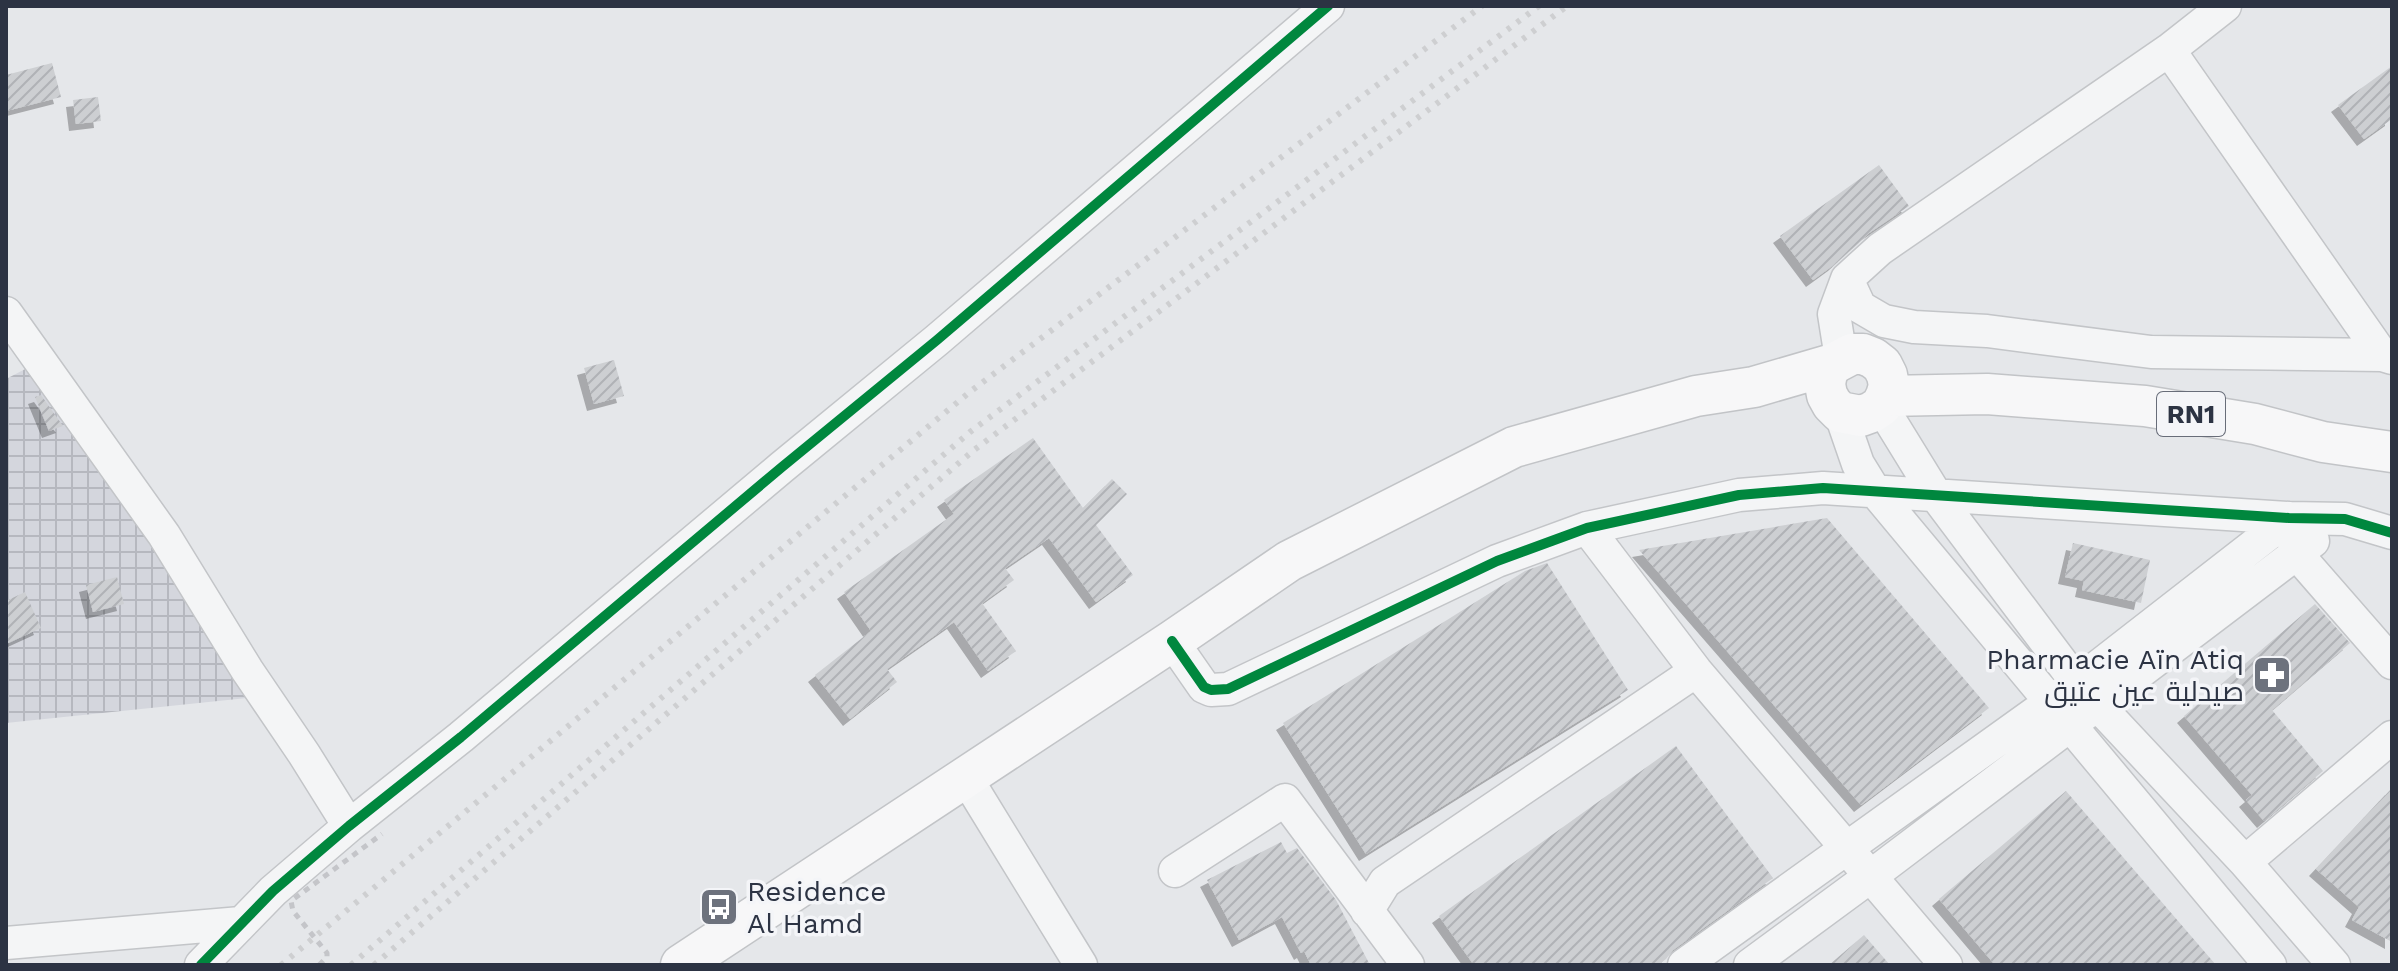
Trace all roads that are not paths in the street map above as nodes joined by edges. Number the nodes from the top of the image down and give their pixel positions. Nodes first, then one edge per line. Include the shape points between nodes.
1 (1328, 6) edge
2 (2225, 6) edge
3 (2169, 50) junction
4 (1847, 279) junction
5 (6, 313) edge
6 (2387, 356) edge
7 (1835, 382) junction
8 (1883, 389) junction
9 (2392, 452) edge
10 (1874, 490) junction
11 (1937, 497) junction
12 (2289, 518) junction
13 (2345, 519) junction
14 (1587, 528) junction
15 (2392, 533) edge
16 (2296, 553) junction
17 (1172, 641) junction
18 (2392, 663) edge
19 (1696, 671) junction
20 (2087, 694) junction
21 (2060, 714) junction
22 (2392, 737) edge
23 (965, 776) junction
24 (349, 826) junction
25 (1847, 846) junction
26 (2245, 862) junction
27 (1175, 871) dead end
28 (1871, 876) junction
29 (1367, 911) junction
30 (241, 923) junction
31 (6, 943) edge
32 (201, 965) edge
33 (681, 965) edge
34 (1081, 965) edge
35 (1408, 965) edge
36 (1684, 965) edge
37 (1750, 965) edge
38 (1946, 965) edge
39 (2270, 965) edge
40 (2334, 965) edge

1 - 24 street via 937,340
2 - 3 street
3 - 4 street via 1880,249
3 - 6 street
4 - 6 street via 1860,307 1884,321 1914,327 2151,352
4 - 7 street via 1834,314
5 - 24 street via 164,535
7 - 8 main road, RN1 via 1861,416 1872,412
7 - 8 main road, RN1 via 1852,354 1863,354 1873,358
7 - 10 street via 1858,464
7 - 17 main road, RN1 via 1696,396 1514,447 1289,561
8 - 9 main road, RN1 via 2145,406
8 - 11 street
10 - 11 street
10 - 14 street via 1739,495
10 - 21 street
11 - 12 street
11 - 20 street
12 - 13 street
12 - 16 street
12 - 20 street
13 - 15 street
13 - 16 street
14 - 17 street via 1497,561 1228,689 1204,687
14 - 19 street
16 - 18 street
16 - 20 street
17 - 23 main road, RN1
19 - 25 street
19 - 29 street via 1385,882
20 - 21 street
20 - 26 street
21 - 25 street
21 - 28 street
21 - 39 street
22 - 26 street
23 - 33 main road, RN1
23 - 34 street
24 - 30 street
25 - 28 street
25 - 36 street
26 - 40 street
27 - 29 street via 1285,800
28 - 37 street
28 - 38 street
29 - 35 street
30 - 31 street
30 - 32 street

